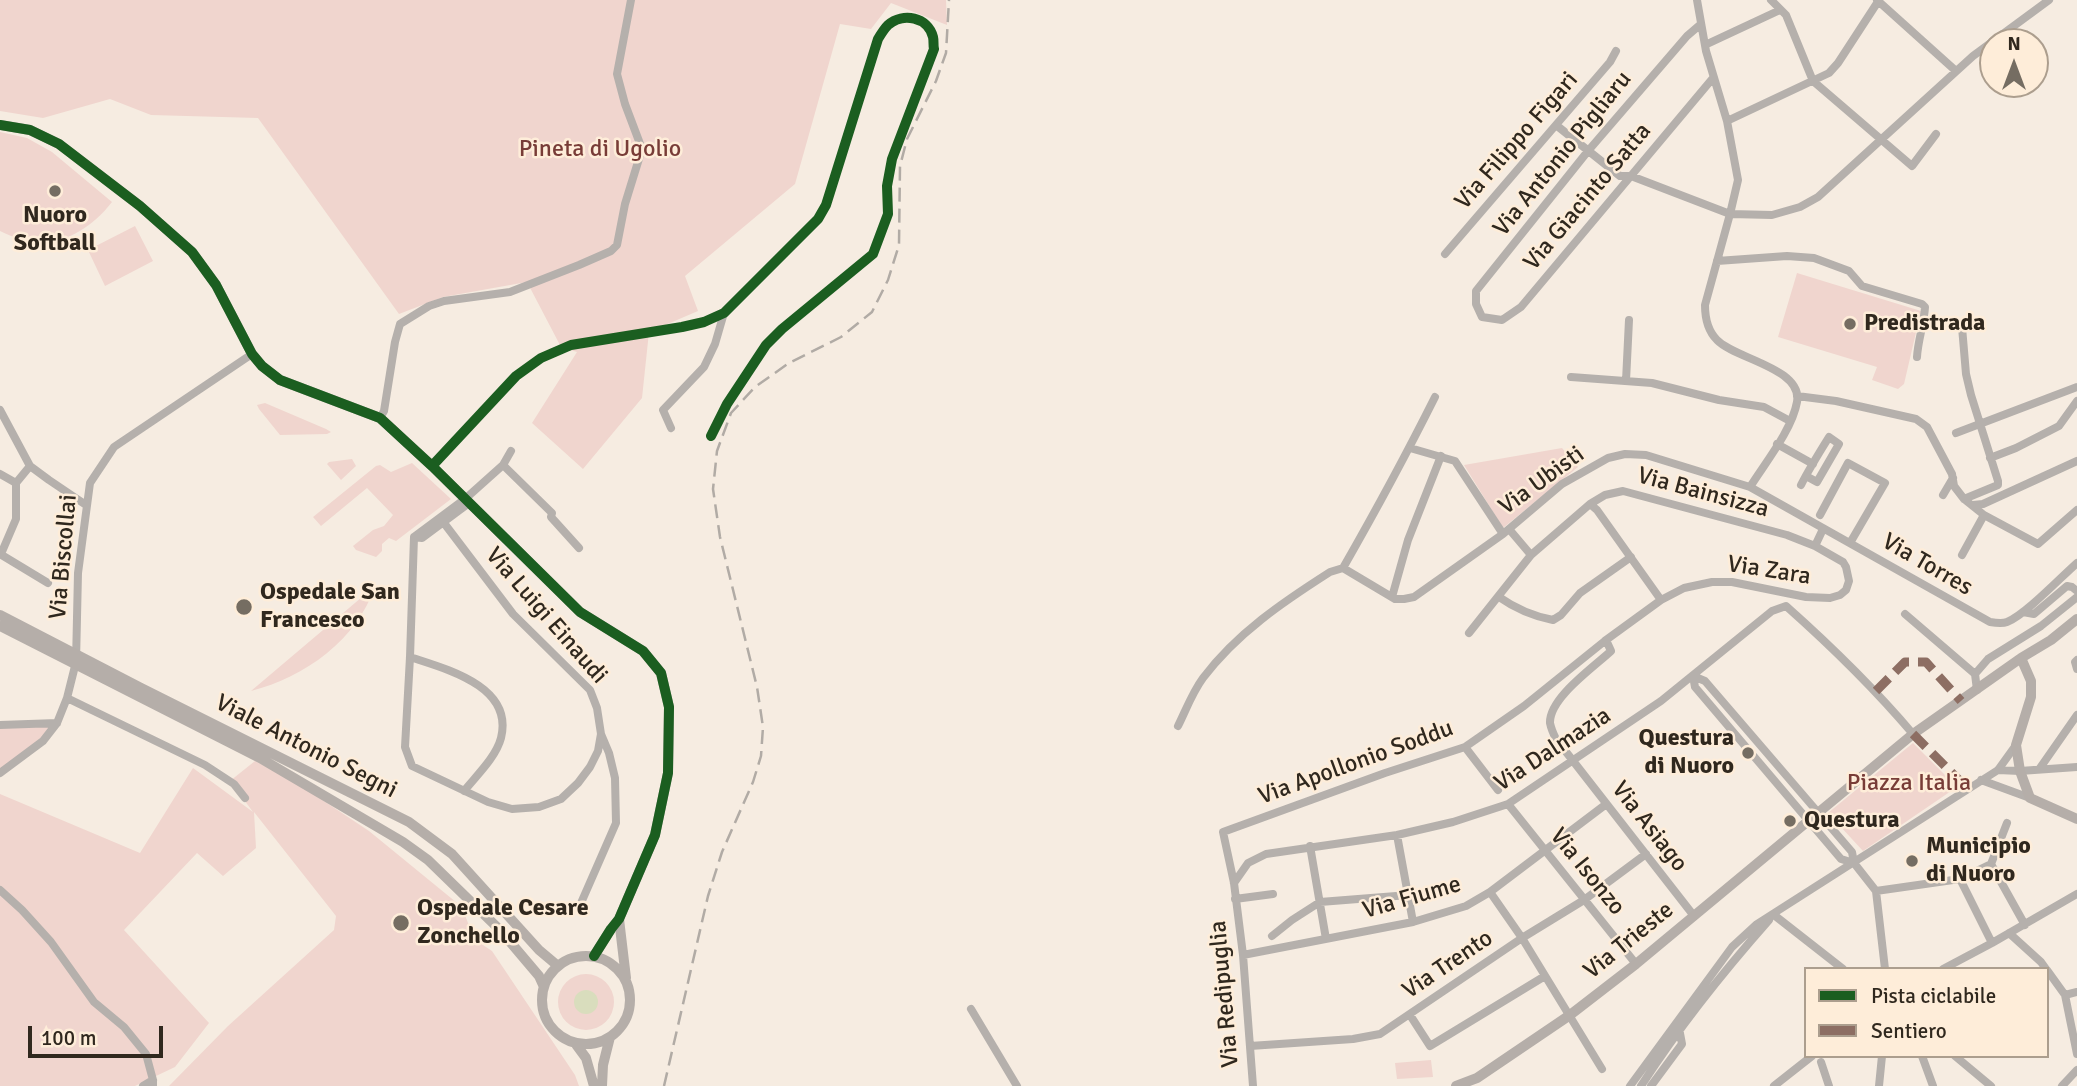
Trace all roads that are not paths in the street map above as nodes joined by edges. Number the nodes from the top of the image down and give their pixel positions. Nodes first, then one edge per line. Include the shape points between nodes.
1 (631, 0) edge
2 (1697, 0) edge
3 (1771, 0) edge
4 (1878, 0) edge
5 (2048, 1) edge
6 (1780, 9) junction
7 (1701, 24) junction
8 (1705, 45) junction
9 (1616, 51) dead end
10 (1956, 71) junction
11 (1713, 78) junction
12 (1813, 81) junction
13 (1727, 121) junction
14 (0, 125) edge
15 (1556, 125) junction
16 (1936, 134) dead end
17 (1880, 140) junction
18 (1588, 151) junction
19 (1631, 176) junction
20 (1730, 214) junction
21 (1446, 254) dead end
22 (1717, 261) junction
23 (724, 313) junction
24 (1482, 317) joint
25 (1629, 320) dead end
26 (1962, 327) dead end
27 (252, 354) junction
28 (1917, 357) dead end
29 (1571, 377) dead end
30 (1626, 381) junction
31 (2077, 387) edge
32 (1435, 397) dead end
33 (1797, 397) junction
34 (2077, 401) edge
35 (0, 410) edge
36 (380, 418) junction
37 (1790, 421) junction
38 (1979, 423) junction
39 (671, 428) dead end
40 (1956, 433) dead end
41 (711, 436) dead end
42 (1777, 444) junction
43 (1410, 448) junction
44 (511, 452) dead end
45 (1441, 456) junction
46 (1990, 458) junction
47 (2077, 461) edge
48 (1813, 464) junction
49 (503, 465) junction
50 (30, 466) junction
51 (432, 466) junction
52 (0, 474) edge
53 (1805, 475) junction
54 (1952, 476) junction
55 (16, 483) junction
56 (1801, 485) dead end
57 (1750, 487) junction
58 (1943, 495) dead end
59 (1964, 499) junction
60 (467, 501) junction
61 (1590, 504) junction
62 (86, 505) junction
63 (1973, 505) junction
64 (2077, 510) edge
65 (1820, 514) dead end
66 (1984, 514) junction
67 (444, 523) junction
68 (1823, 529) junction
69 (1506, 532) junction
70 (414, 537) junction
71 (1850, 543) junction
72 (1815, 546) junction
73 (579, 548) dead end
74 (0, 554) edge
75 (1531, 555) junction
76 (1962, 555) dead end
77 (1631, 557) junction
78 (2077, 563) edge
79 (1343, 568) junction
80 (48, 583) dead end
81 (2077, 591) edge
82 (1392, 597) junction
83 (1499, 597) junction
84 (2077, 597) edge
85 (1661, 600) junction
86 (2022, 612) junction
87 (1905, 614) dead end
88 (0, 615) edge
89 (2077, 620) edge
90 (0, 626) edge
91 (1469, 633) dead end
92 (1606, 640) junction
93 (410, 657) junction
94 (2021, 658) junction
95 (2077, 660) edge
96 (2077, 669) edge
97 (1975, 674) junction
98 (1693, 676) junction
99 (1977, 690) junction
100 (67, 698) junction
101 (1724, 705) junction
102 (1716, 712) junction
103 (2077, 715) edge
104 (57, 723) junction
105 (0, 725) edge
106 (1178, 726) dead end
107 (601, 734) junction
108 (1913, 734) junction
109 (2017, 745) junction
110 (1465, 747) junction
111 (1574, 761) junction
112 (2077, 767) edge
113 (1781, 768) junction
114 (2040, 768) junction
115 (1998, 770) junction
116 (2020, 771) junction
117 (0, 773) edge
118 (1771, 777) junction
119 (1981, 780) junction
120 (1498, 790) dead end
121 (464, 791) junction
122 (2025, 796) junction
123 (245, 798) dead end
124 (1508, 804) junction
125 (1605, 805) junction
126 (1818, 814) junction
127 (2077, 819) edge
128 (1808, 822) junction
129 (2007, 823) dead end
130 (1397, 835) junction
131 (1310, 846) junction
132 (1544, 851) junction
133 (1646, 854) junction
134 (1854, 863) junction
135 (1991, 864) junction
136 (1960, 879) junction
137 (1234, 883) junction
138 (0, 890) edge
139 (1876, 891) junction
140 (1490, 892) junction
141 (1273, 894) dead end
142 (2077, 894) edge
143 (1409, 895) junction
144 (1235, 899) junction
145 (1584, 900) junction
146 (1320, 902) junction
147 (581, 903) dead end
148 (1774, 915) junction
149 (1694, 916) junction
150 (619, 919) junction
151 (1413, 922) junction
152 (2025, 925) junction
153 (2009, 933) junction
154 (1272, 936) dead end
155 (1522, 938) junction
156 (1326, 939) junction
157 (1992, 943) junction
158 (1243, 955) junction
159 (594, 956) junction
160 (1636, 964) junction
161 (558, 966) junction
162 (1840, 967) edge
163 (1885, 967) edge
164 (1947, 967) edge
165 (2045, 967) edge
166 (2049, 972) edge
167 (1545, 976) junction
168 (626, 981) junction
169 (544, 987) junction
170 (2077, 992) edge
171 (2065, 995) junction
172 (971, 1009) dead end
173 (1410, 1015) junction
174 (1570, 1016) junction
175 (1679, 1028) junction
176 (610, 1038) junction
177 (575, 1043) junction
178 (1250, 1046) junction
179 (2077, 1054) edge
180 (1809, 1058) edge
181 (1882, 1058) edge
182 (1923, 1058) edge
183 (1957, 1058) edge
184 (1821, 1062) dead end
185 (1602, 1069) dead end
186 (2077, 1070) edge
187 (153, 1083) edge
188 (1652, 1085) edge
189 (143, 1086) edge
190 (594, 1086) edge
191 (601, 1086) edge
192 (1017, 1086) edge
193 (1253, 1086) edge
194 (1456, 1086) edge
195 (1630, 1086) edge
196 (1641, 1086) edge
197 (1774, 1086) edge
198 (1829, 1086) edge
199 (1879, 1086) edge
200 (1933, 1086) edge
201 (1991, 1086) edge
202 (2062, 1086) edge

1 - 36 street via 617,74 642,149 617,245 528,285 496,295 444,301 400,324
2 - 7 street
3 - 6 street
4 - 10 street
4 - 12 street via 1838,63
5 - 10 street
6 - 8 street
6 - 12 street
7 - 8 street
7 - 18 street, Via Antonio Pigliaru
8 - 11 street
9 - 15 street, Via Filippo Figari
10 - 17 street
11 - 13 street
11 - 19 street, Via Giacinto Satta
12 - 13 street
12 - 17 street
13 - 20 street via 1738,180
14 - 27 main road via 30,130 59,144 191,252 216,285
15 - 18 street
15 - 21 street, Via Filippo Figari
16 - 17 street via 1912,166
17 - 20 street via 1818,197 1800,207 1772,215
18 - 19 street via 1620,176
18 - 24 street, Via Antonio Pigliaru via 1476,291
19 - 20 street
19 - 24 street, Via Giacinto Satta via 1521,307 1502,320
20 - 22 street
22 - 28 street via 1814,258 1849,271 1862,286 1922,304
22 - 33 street via 1705,305 1710,330 1728,348 1781,374 1793,384
23 - 39 street via 704,367 663,410
23 - 41 street via 818,219 827,205 878,39 898,18 919,20 933,37 934,49 892,159 888,214 873,254 766,345
23 - 51 street via 682,327 571,345 541,358 516,376
25 - 30 street
26 - 38 street via 1966,374
27 - 36 main road via 280,380
27 - 62 street, Via Biscollai via 114,447 90,483
29 - 30 street
30 - 37 street via 1764,407
31 - 38 street
32 - 43 street
33 - 37 street
33 - 54 street via 1916,419 1927,428
34 - 46 street via 2059,426
35 - 50 street
36 - 51 main road
37 - 42 street
38 - 40 street
38 - 46 street
42 - 48 street
42 - 57 street
43 - 45 street
43 - 79 street
44 - 49 street
45 - 69 street via 1455,461
45 - 82 street via 1408,540
46 - 59 street via 1998,485
47 - 63 street
48 - 53 street
48 - 53 street via 1829,438 1839,444 1817,482
49 - 60 street
49 - 73 street
50 - 55 street
50 - 62 street
51 - 60 main road
52 - 55 street
53 - 56 street
54 - 58 street
54 - 59 street
55 - 74 street via 16,519
57 - 68 street, Via Torres
57 - 69 street, Via Ubisti via 1646,455 1625,454 1608,458 1562,484
59 - 63 street
60 - 67 street
60 - 70 street
60 - 150 main road via 580,612 643,651 661,673 669,707 668,773 655,835
61 - 72 street, Via Bainsizza via 1623,491
61 - 75 street, Via Bainsizza
61 - 77 street
62 - 100 street, Via Biscollai via 78,573 76,662
63 - 66 street
64 - 66 street via 2038,544
65 - 71 street via 1848,463 1885,484
66 - 76 street
67 - 70 street via 422,538
67 - 107 street, Via Luigi Einaudi via 513,614 590,690
68 - 71 street, Via Torres
68 - 72 street, Via Zara
69 - 75 street
69 - 82 street, Via Ubisti via 1414,597
70 - 93 street
71 - 86 street, Via Torres via 1990,622 2009,621
72 - 85 street, Via Zara via 1846,567 1849,581 1840,595 1806,597 1712,582 1684,588
74 - 80 street
75 - 83 street, Via Bainsizza
77 - 83 street via 1580,593 1553,620 1516,609
77 - 85 street
78 - 86 street, Via Torres
79 - 82 street
79 - 106 street via 1285,601 1223,654 1190,699
81 - 86 street via 2067,586 2034,614
83 - 91 street, Via Bainsizza
84 - 97 street via 1988,659
85 - 92 street, Via Zara
87 - 97 street
88 - 161 main road, Viale Antonio Segni via 409,822 452,854
89 - 94 main road
90 - 169 main road, Viale Antonio Segni via 260,758 403,842 500,930
92 - 110 street, Via Apollonio Soddu
92 - 111 street, Via Zara via 1611,651 1555,705 1550,723
93 - 121 street via 408,757 412,766
93 - 121 street via 472,680 498,704 501,738
94 - 99 main road
94 - 109 main road via 2031,681 2031,697
95 - 96 street
97 - 99 street
98 - 101 street via 1705,681
98 - 102 street via 1695,687
98 - 108 street, Via Dalmazia via 1772,611 1786,606 1876,691
98 - 111 street, Via Dalmazia
99 - 108 main road
100 - 104 street, Via Biscollai
100 - 123 street via 205,765 234,784
101 - 102 street
101 - 113 street
102 - 118 street
103 - 114 street
104 - 105 street
104 - 117 street, Via Biscollai via 43,741
107 - 121 street via 590,767 561,799 512,809
107 - 147 street, Via Luigi Einaudi via 615,778 616,823
108 - 126 main road
109 - 115 street
109 - 116 main road
110 - 120 street
110 - 137 street, Via Apollonio Soddu via 1223,832
111 - 124 street, Via Dalmazia
111 - 125 street, Via Asiago
112 - 114 street
113 - 118 street
113 - 126 street
114 - 116 street
115 - 116 street
115 - 119 street
116 - 122 main road
118 - 128 street
119 - 122 street
119 - 134 street
122 - 127 main road
124 - 130 street, Via Dalmazia
124 - 132 street, Via Isonzo
125 - 132 street, Via Fiume
125 - 133 street, Via Asiago
126 - 128 main road, Via Trieste
126 - 134 street via 1852,852
128 - 134 street via 1841,859
128 - 149 main road, Via Trieste
129 - 135 street
130 - 131 street, Via Dalmazia
130 - 143 street
131 - 137 street, Via Dalmazia via 1266,854 1248,863
131 - 146 street
132 - 140 street, Via Fiume
132 - 145 street, Via Isonzo
133 - 145 street, Via Trento
133 - 149 street, Via Asiago
134 - 139 street
134 - 148 street
135 - 136 street
135 - 152 street
136 - 139 street
136 - 157 street
137 - 144 street, Via Redipuglia
138 - 187 street via 51,942 94,1002 124,1027 146,1054
139 - 163 street
140 - 151 street, Via Fiume via 1466,906
140 - 155 street
141 - 144 street, Via Redipuglia
142 - 152 street
143 - 146 street
143 - 151 street
144 - 158 street, Via Redipuglia
145 - 155 street, Via Trento
145 - 160 street, Via Isonzo
146 - 154 street
146 - 156 street
148 - 162 street
148 - 175 street
148 - 195 street via 1732,947
149 - 160 main road, Via Trieste
150 - 159 main road
150 - 168 main road
151 - 156 street, Via Fiume
152 - 153 street
153 - 157 street
153 - 165 street
155 - 167 street
155 - 173 street, Via Trento
156 - 158 street, Via Fiume
157 - 164 street
158 - 178 street, Via Redipuglia
159 - 161 main road via 575,957
159 - 168 main road via 613,965
160 - 174 main road, Via Trieste
161 - 169 main road
166 - 171 street
167 - 173 street via 1430,1045
167 - 174 street
168 - 176 main road via 629,1012
169 - 177 main road via 542,1007 550,1026
170 - 171 street
171 - 179 street
172 - 192 street
173 - 178 street, Via Trento via 1365,1038
174 - 185 street
174 - 194 main road, Via Trieste via 1476,1078
175 - 188 street via 1682,1044
175 - 196 street
176 - 177 main road
176 - 191 main road
177 - 190 main road via 586,1058
178 - 193 street, Via Redipuglia
180 - 197 street
181 - 199 street
182 - 200 street
183 - 201 street
184 - 198 street
186 - 202 street
187 - 189 street

